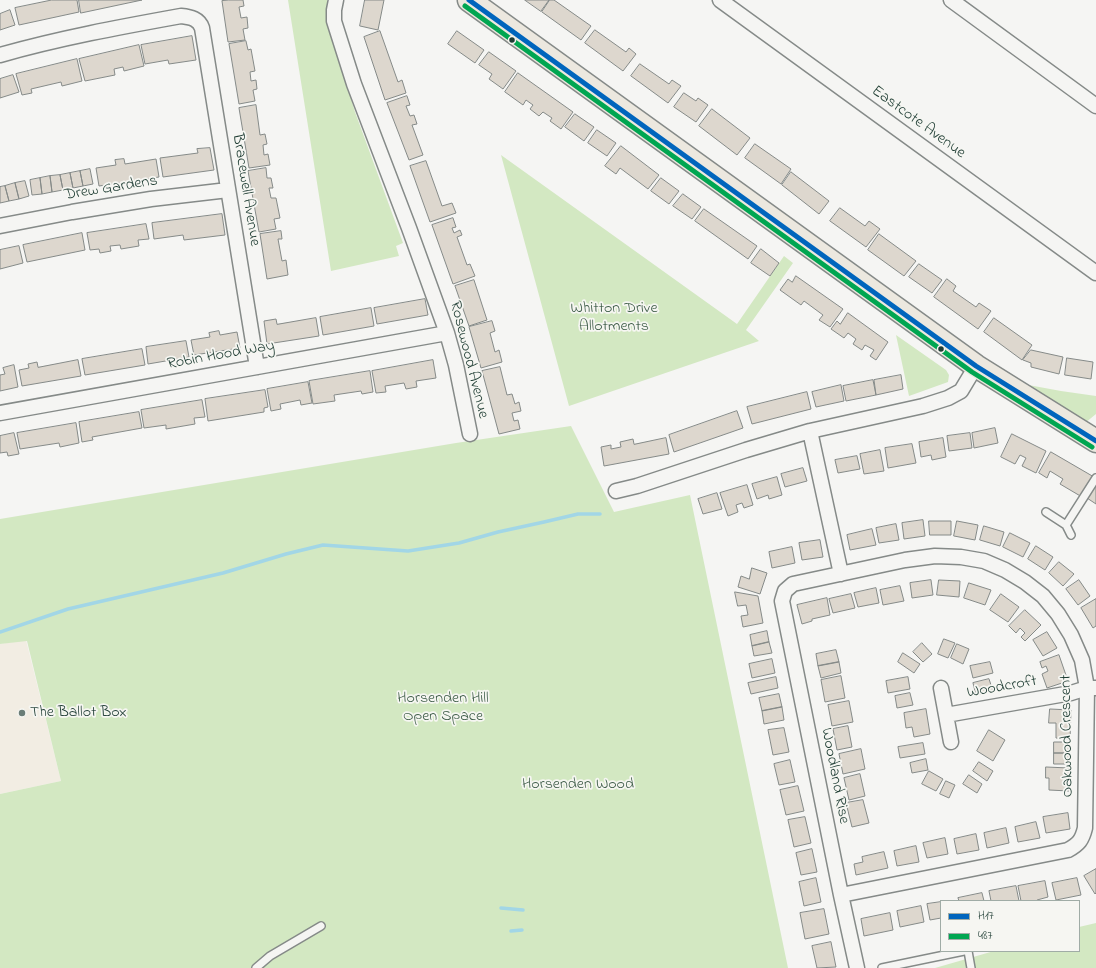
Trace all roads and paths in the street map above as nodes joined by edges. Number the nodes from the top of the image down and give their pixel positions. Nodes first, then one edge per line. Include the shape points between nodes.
1 (336, 0) edge
2 (469, 0) edge
3 (720, 0) edge
4 (951, 0) edge
5 (0, 55) edge
6 (1096, 106) edge
7 (228, 190) junction
8 (0, 226) edge
9 (1096, 273) edge
10 (447, 333) junction
11 (976, 366) junction
12 (258, 367) junction
13 (0, 413) edge
14 (810, 432) junction
15 (470, 434) dead end
16 (1096, 441) edge
17 (1096, 478) edge
18 (616, 491) dead end
19 (1046, 512) dead end
20 (1066, 525) junction
21 (1071, 535) dead end
22 (841, 574) junction
23 (785, 591) joint
24 (941, 688) dead end
25 (1092, 688) edge
26 (946, 715) junction
27 (951, 742) dead end
28 (841, 895) junction
29 (321, 926) dead end
30 (961, 952) edge
31 (968, 952) edge
32 (919, 964) edge
33 (256, 968) edge
34 (857, 968) edge
35 (882, 968) edge
36 (971, 968) edge

1 - 10 street, Rosewood Avenue via 334,21 354,84
2 - 11 main road
3 - 9 street, Eastcote Avenue
4 - 6 street
5 - 7 street, Bracewell Avenue via 101,30 181,16 192,17 202,28
7 - 8 street, Drew Gardens via 151,199
7 - 12 street, Bracewell Avenue
10 - 12 street, Robin Hood Way
10 - 15 street, Rosewood Avenue
11 - 14 street via 961,391 948,398
11 - 16 main road
12 - 13 street, Robin Hood Way
14 - 18 street
14 - 22 street
17 - 20 lane
19 - 20 lane
20 - 21 lane
22 - 23 street, Oakwood Crescent via 793,584
22 - 25 street, Oakwood Crescent via 934,556 961,556 984,561 1006,570 1043,596 1058,614 1071,635
23 - 28 street, Woodland Rise via 782,601
24 - 26 street
25 - 26 street, Woodcroft
25 - 28 street, Oakwood Crescent via 1085,828 1078,844 1068,850
26 - 27 street
28 - 34 street, Woodland Rise
29 - 33 lane via 270,956
30 - 32 lane
31 - 36 lane
32 - 35 lane

